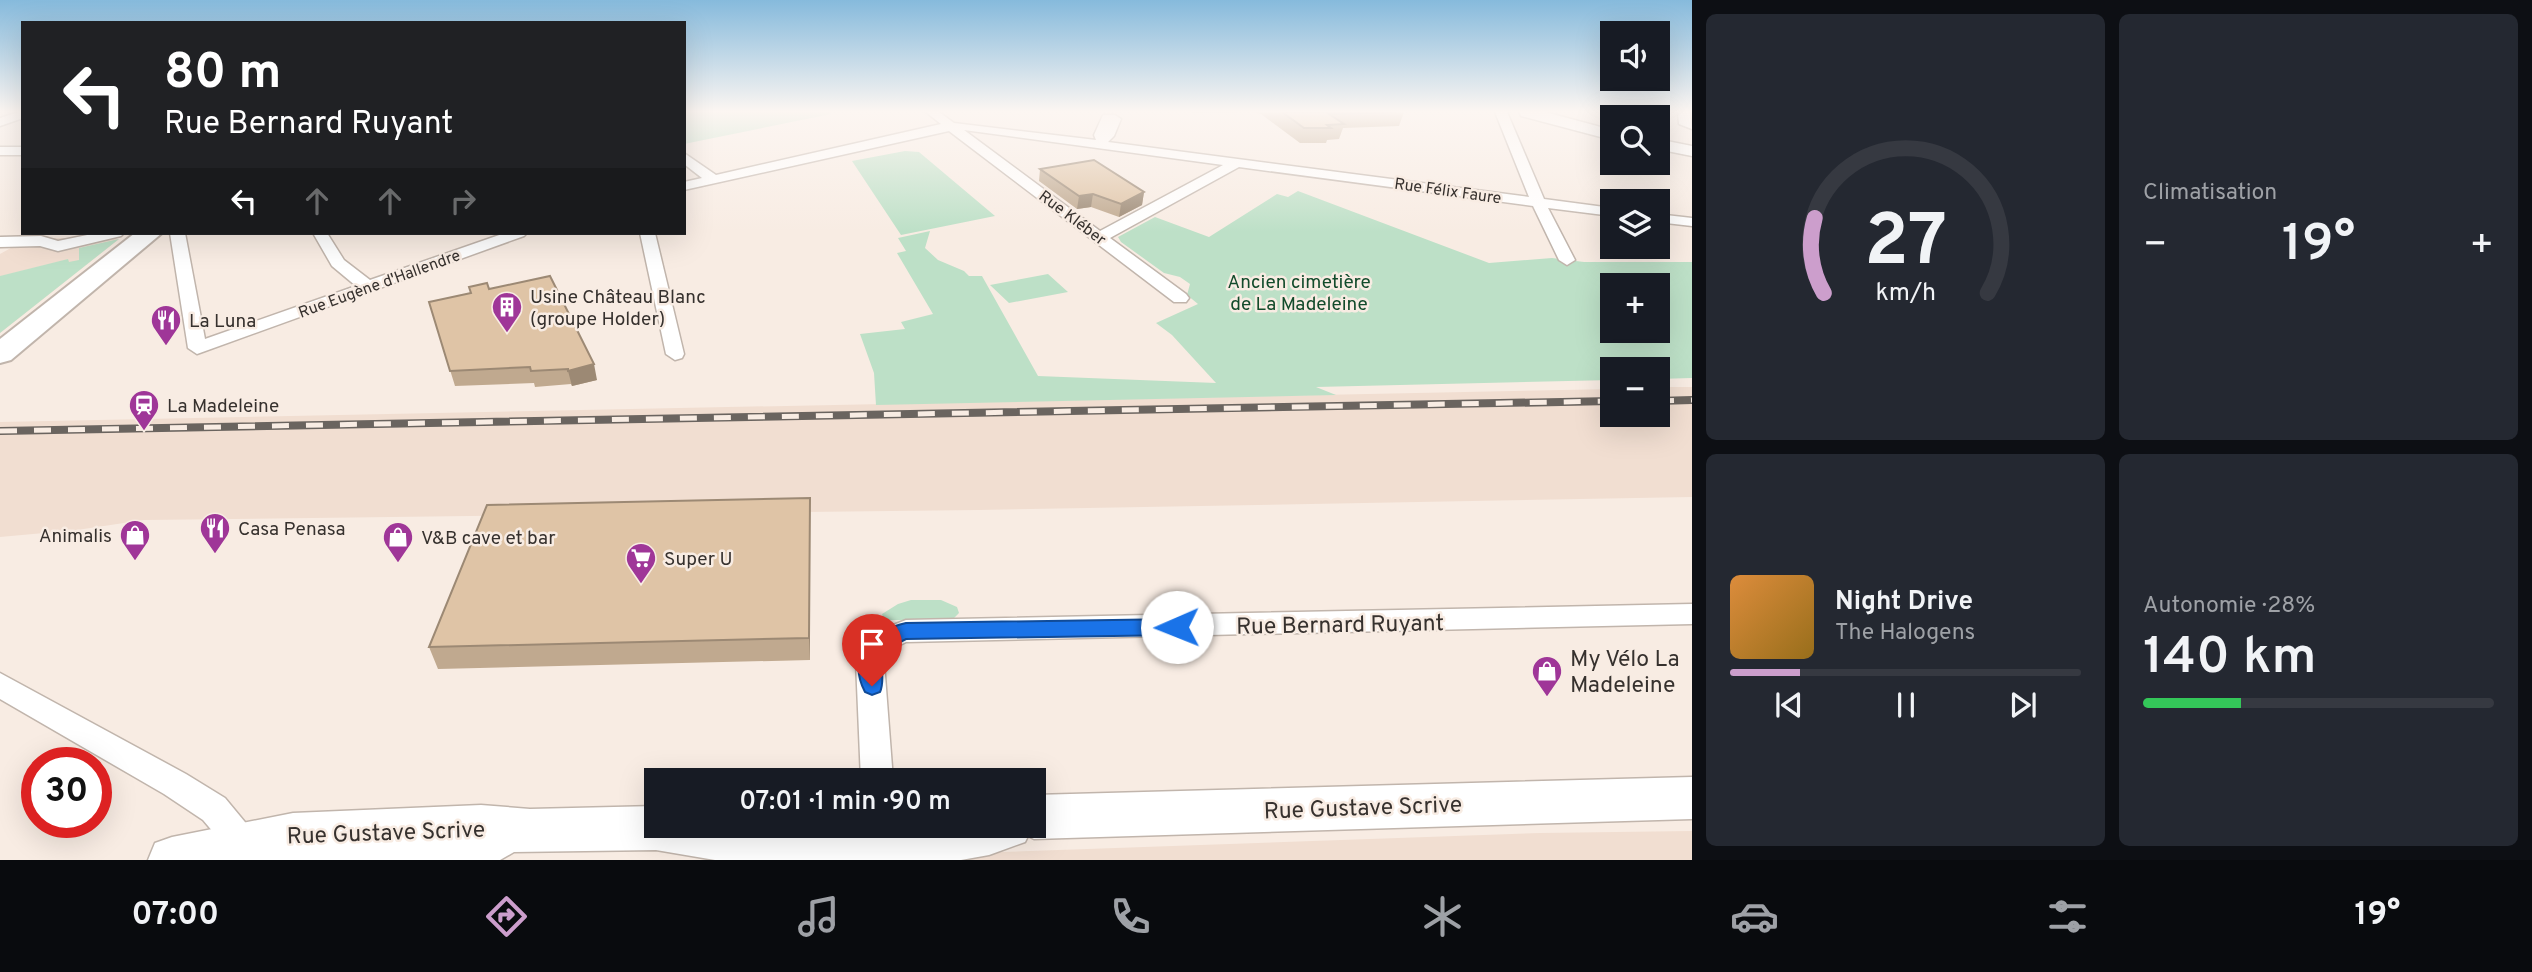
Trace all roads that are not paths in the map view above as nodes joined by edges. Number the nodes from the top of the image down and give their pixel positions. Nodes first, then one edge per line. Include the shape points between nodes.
1 (831, 152) edge
2 (987, 152) edge
3 (1174, 152) edge
4 (1517, 152) edge
5 (686, 158) edge
6 (1238, 162) junction
7 (715, 180) junction
8 (686, 186) edge
9 (1538, 202) junction
10 (1600, 210) edge
11 (1670, 219) edge
12 (1692, 222) edge
13 (136, 235) edge
14 (321, 235) edge
15 (513, 235) edge
16 (647, 235) edge
17 (177, 237) edge
18 (1100, 237) junction
19 (0, 242) edge
20 (1567, 260) dead end
21 (368, 287) junction
22 (1180, 298) dead end
23 (0, 344) edge
24 (0, 354) edge
25 (675, 354) dead end
26 (1692, 614) edge
27 (0, 685) edge
28 (876, 768) edge
29 (1692, 798) edge
30 (1046, 817) edge
31 (644, 827) edge
32 (719, 838) edge
33 (828, 838) edge
34 (252, 855) edge
35 (172, 860) edge

1 - 7 street
2 - 18 street, Rue Kléber
3 - 6 street, Rue Félix Faure
4 - 9 street
5 - 7 street
6 - 9 street, Rue Félix Faure
6 - 18 street
7 - 8 street
9 - 10 street, Rue Félix Faure
9 - 20 street
11 - 12 street
13 - 17 street
13 - 19 street via 58,246
13 - 23 main road
13 - 24 main road
14 - 21 street via 338,262
15 - 21 street, Rue Eugène d'Hallendre
16 - 25 street
17 - 21 street, Rue Eugène d'Hallendre via 197,348
18 - 22 street, Rue Kléber
26 - 28 street, Rue Bernard Ruyant via 906,631 876,645 870,662
27 - 34 street via 214,809
29 - 30 street, Rue Gustave Scrive
31 - 34 street, Rue Gustave Scrive via 530,831 432,854
32 - 33 street, Rue Gustave Scrive via 756,845
34 - 35 street, Rue Gustave Scrive

